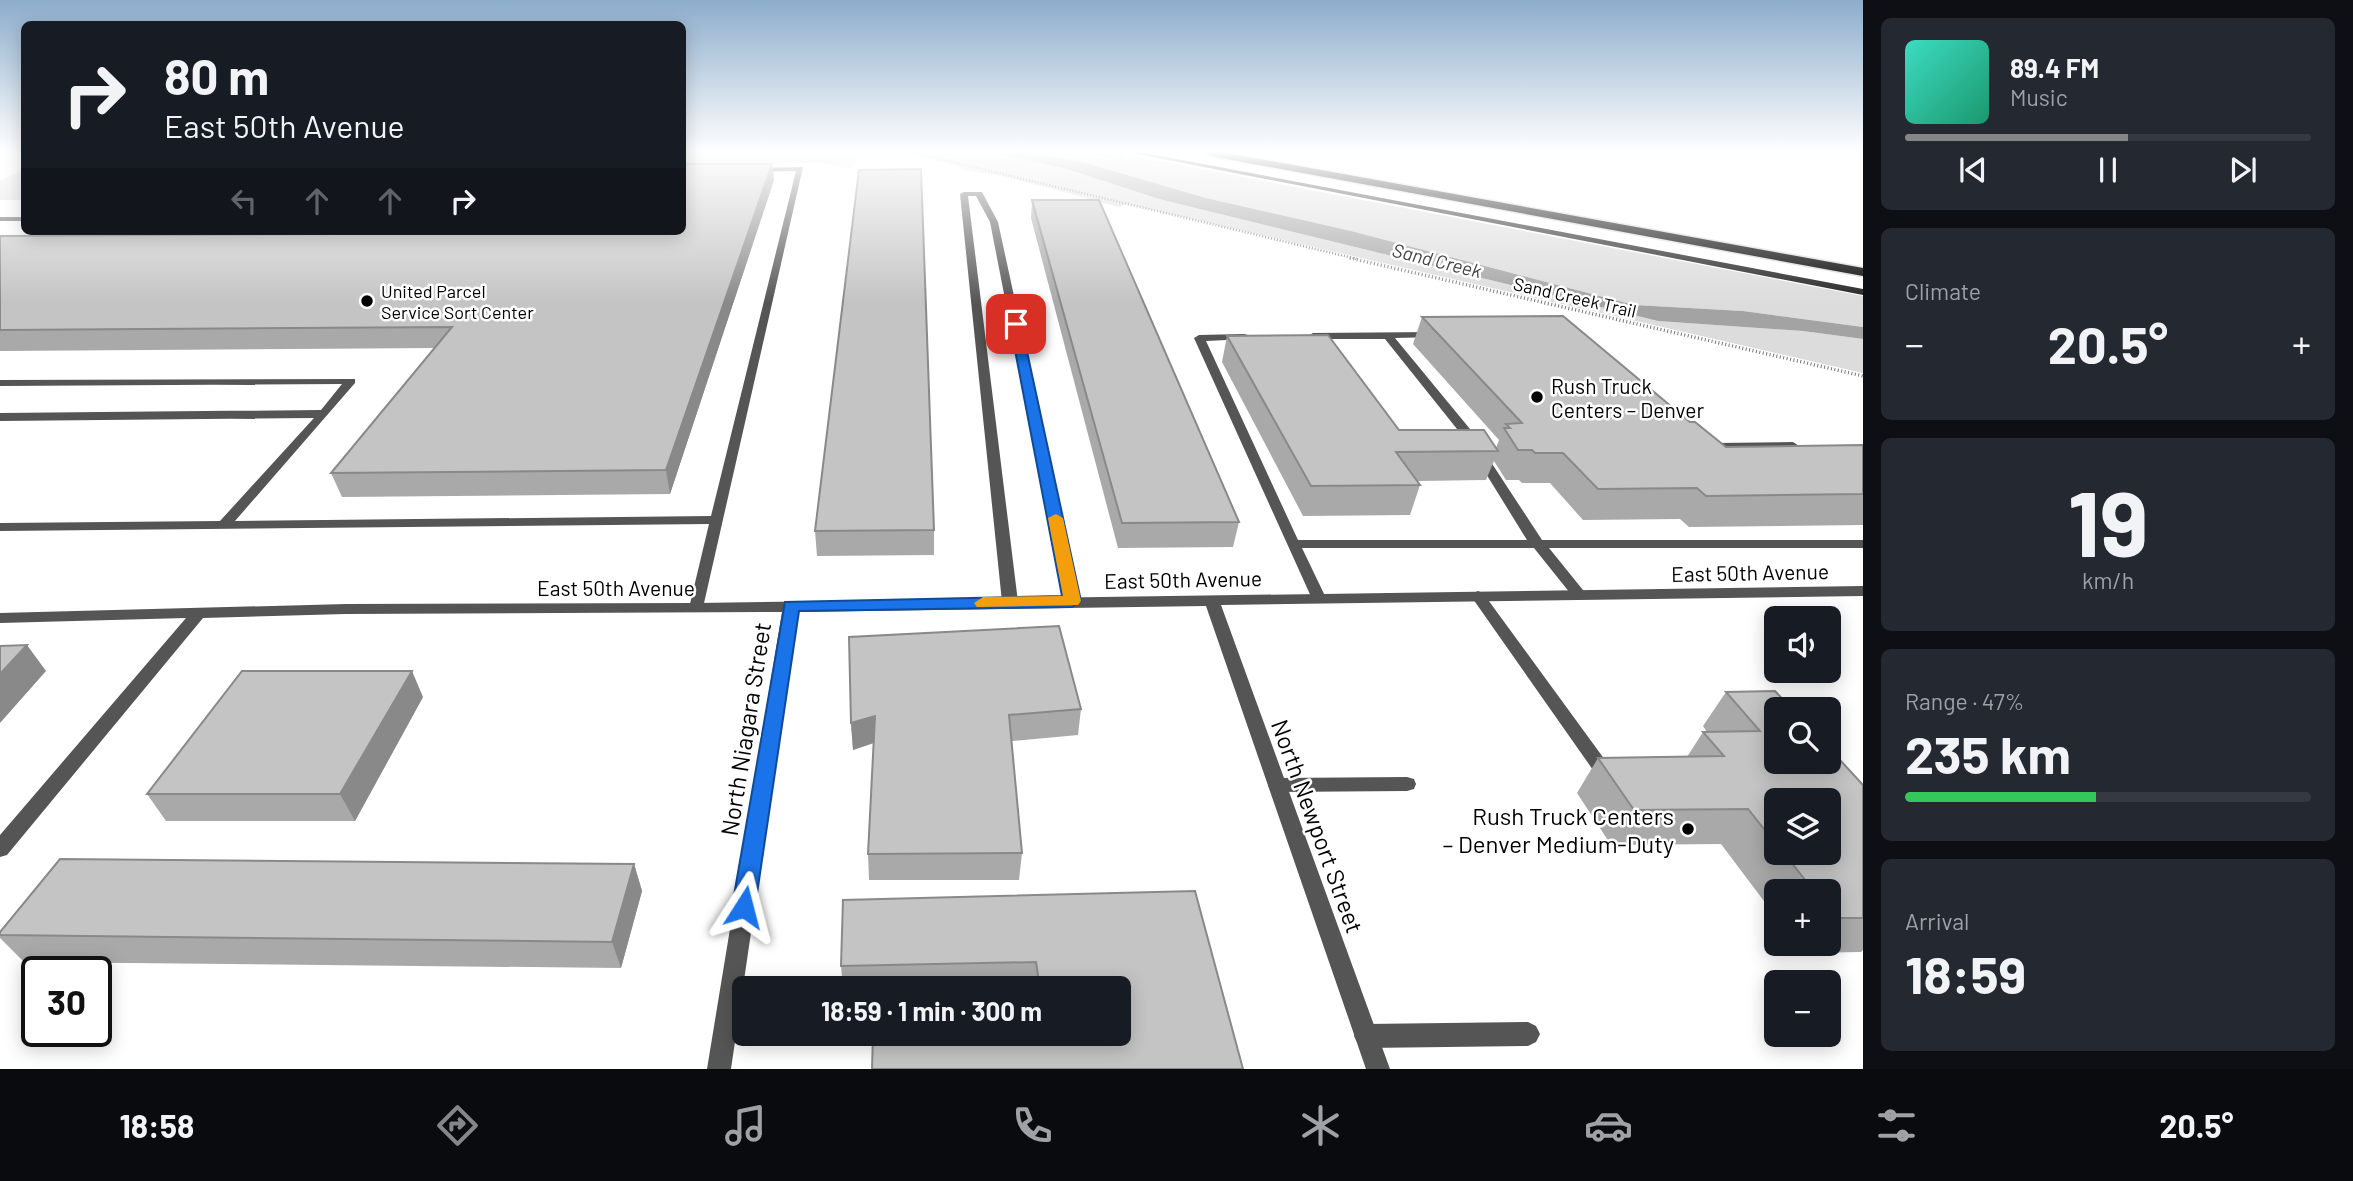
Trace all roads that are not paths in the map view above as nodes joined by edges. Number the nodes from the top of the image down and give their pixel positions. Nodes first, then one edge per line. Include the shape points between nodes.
1 (792, 203) edge
2 (965, 203) edge
3 (984, 203) edge
4 (1396, 203) edge
5 (1484, 203) edge
6 (1544, 203) edge
7 (0, 219) edge
8 (21, 219) edge
9 (1863, 260) edge
10 (1863, 272) edge
11 (1863, 292) edge
12 (1444, 335) edge
13 (1306, 336) edge
14 (1321, 336) junction
15 (1388, 336) junction
16 (1252, 337) edge
17 (1328, 347) edge
18 (0, 383) edge
19 (324, 414) junction
20 (0, 417) edge
21 (1466, 432) junction
22 (1441, 433) edge
23 (1811, 446) edge
24 (1717, 447) edge
25 (716, 520) junction
26 (224, 525) junction
27 (0, 527) edge
28 (1536, 542) junction
29 (1294, 544) junction
30 (1863, 544) edge
31 (1861, 593) edge
32 (1579, 595) junction
33 (1478, 596) junction
34 (1318, 598) junction
35 (1211, 599) junction
36 (1072, 601) junction
37 (1010, 602) junction
38 (791, 606) junction
39 (697, 608) junction
40 (197, 615) junction
41 (0, 618) edge
42 (1599, 765) edge
43 (1407, 784) dead end
44 (1277, 785) junction
45 (0, 849) edge
46 (1528, 1034) dead end
47 (1366, 1036) junction
48 (719, 1069) edge
49 (1378, 1069) edge

1 - 25 street
2 - 37 street
3 - 36 street via 995,222
4 - 11 main road
5 - 10 highway
6 - 9 highway
7 - 8 street
12 - 15 street
13 - 14 street
14 - 15 street
14 - 17 street
15 - 21 street
16 - 29 street via 1199,338
18 - 19 street via 351,381
19 - 20 street
19 - 26 street
21 - 22 street
21 - 28 street
23 - 24 street
25 - 26 street
25 - 39 street
26 - 27 street
28 - 29 street
28 - 30 street
28 - 32 street
29 - 34 street
31 - 32 street, East 50th Avenue
32 - 33 street, East 50th Avenue
33 - 34 street, East 50th Avenue
33 - 42 street
34 - 35 street, East 50th Avenue
35 - 36 street, East 50th Avenue
35 - 44 street, North Newport Street
36 - 37 street, East 50th Avenue
37 - 38 street, East 50th Avenue
38 - 39 street, East 50th Avenue
38 - 48 street, North Niagara Street
39 - 40 street, East 50th Avenue via 346,609
40 - 41 street, East 50th Avenue
40 - 45 street
43 - 44 street
44 - 47 street, North Newport Street
46 - 47 street
47 - 49 street, North Newport Street

